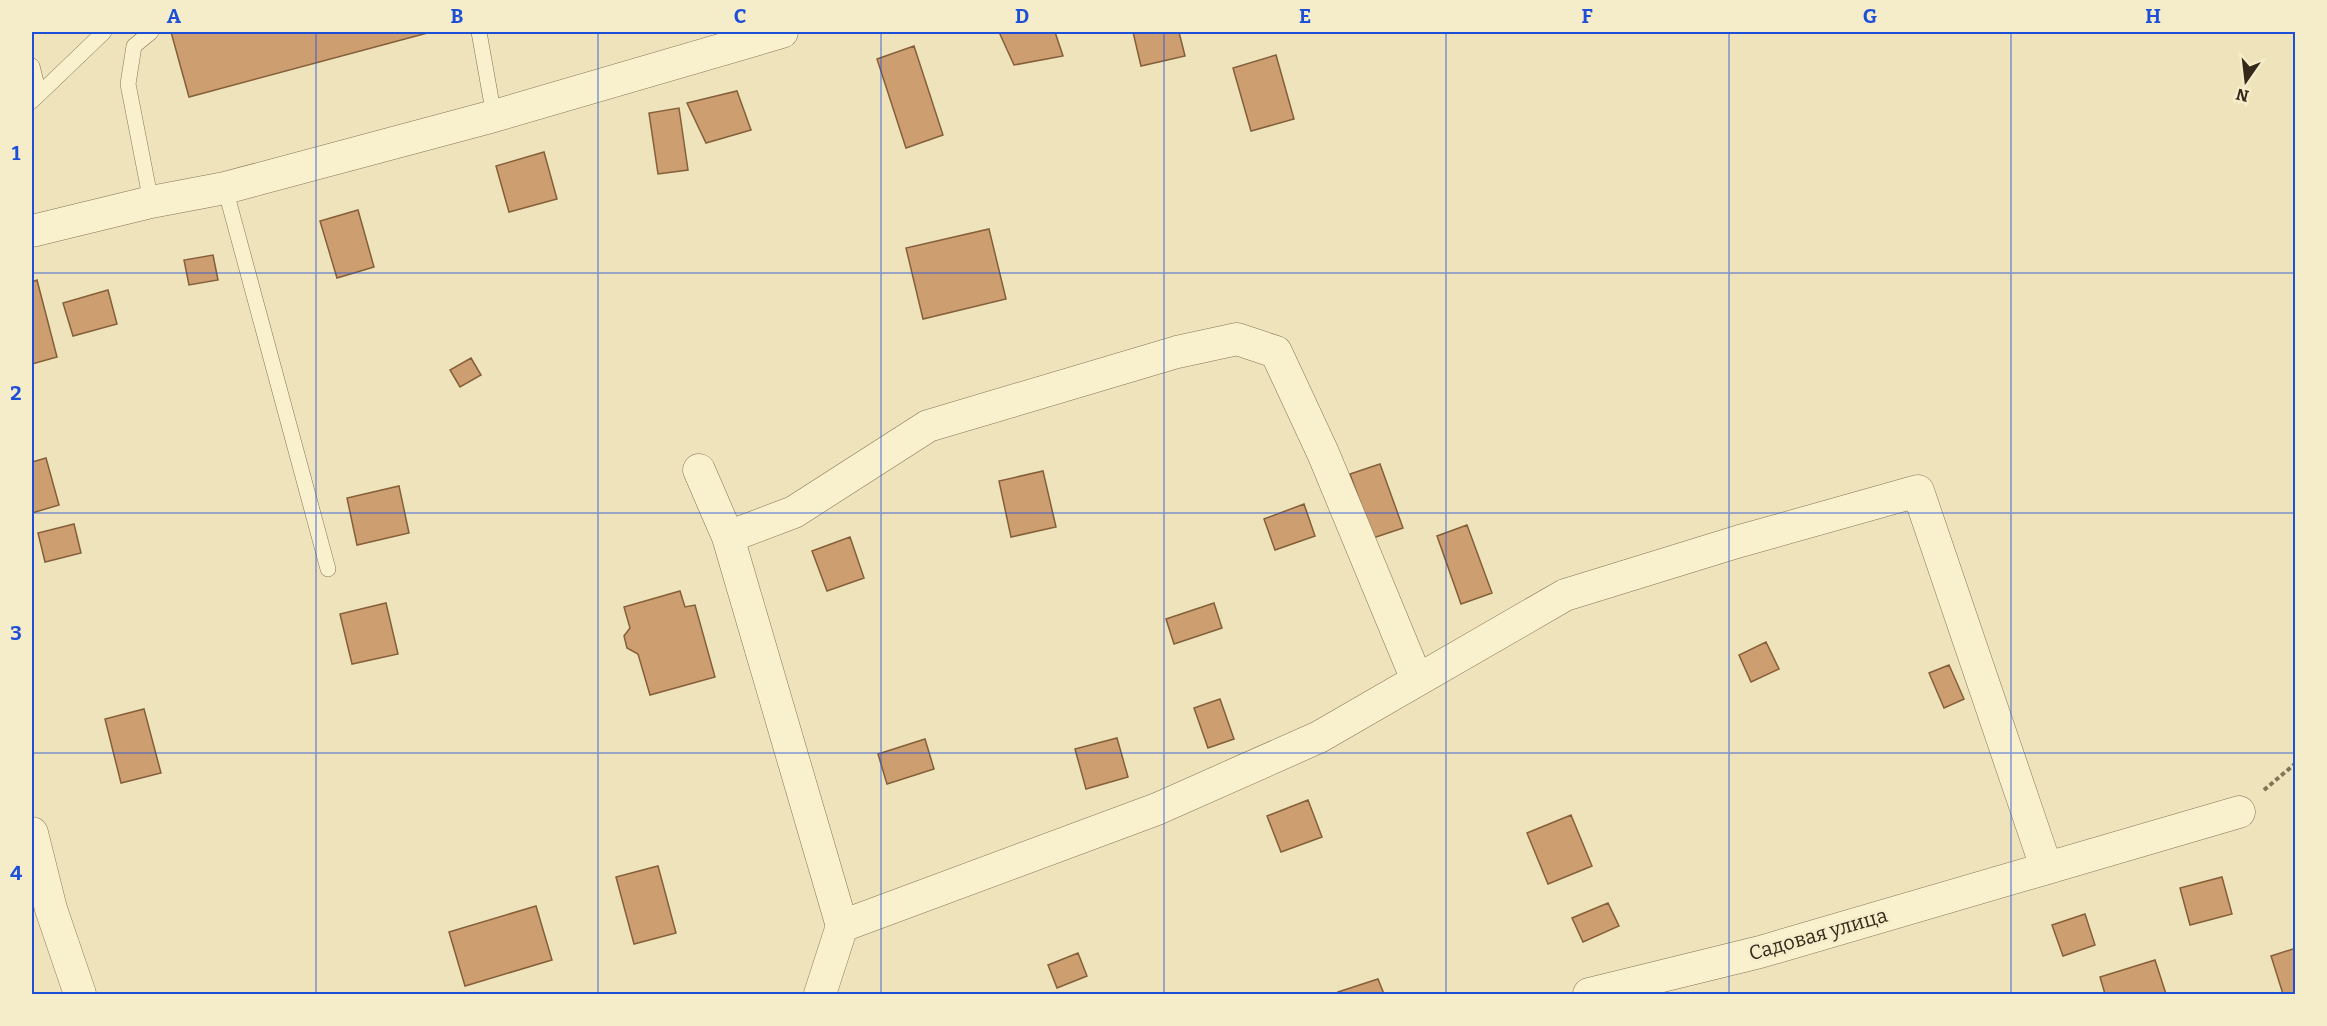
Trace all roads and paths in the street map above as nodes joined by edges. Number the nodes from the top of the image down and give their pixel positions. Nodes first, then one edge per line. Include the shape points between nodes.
1 (104, 32) edge
2 (151, 32) edge
3 (479, 32) edge
4 (782, 32) edge
5 (32, 66) edge
6 (35, 97) edge
7 (494, 116) junction
8 (225, 188) junction
9 (151, 202) junction
10 (32, 231) edge
11 (699, 470) dead end
12 (728, 537) junction
13 (328, 568) dead end
14 (1417, 680) junction
15 (2295, 763) edge
16 (2239, 812) joint
17 (32, 833) edge
18 (2046, 867) junction
19 (842, 926) junction
20 (80, 994) edge
21 (820, 994) edge
22 (1591, 994) edge

1 - 6 lane
2 - 9 lane via 134,46 128,84
3 - 7 lane
4 - 7 street
5 - 6 lane
7 - 8 street
8 - 9 street
8 - 13 lane
9 - 10 street
11 - 12 street
12 - 14 street via 794,512 928,426 1177,352 1237,339 1276,352 1323,453
12 - 19 street
14 - 18 street via 1565,595 1918,491
14 - 19 street via 1318,737 1157,809
15 - 16 path
16 - 18 street, Садовая улица
17 - 20 street via 51,909
18 - 22 street, Садовая улица via 1760,952
19 - 21 street

